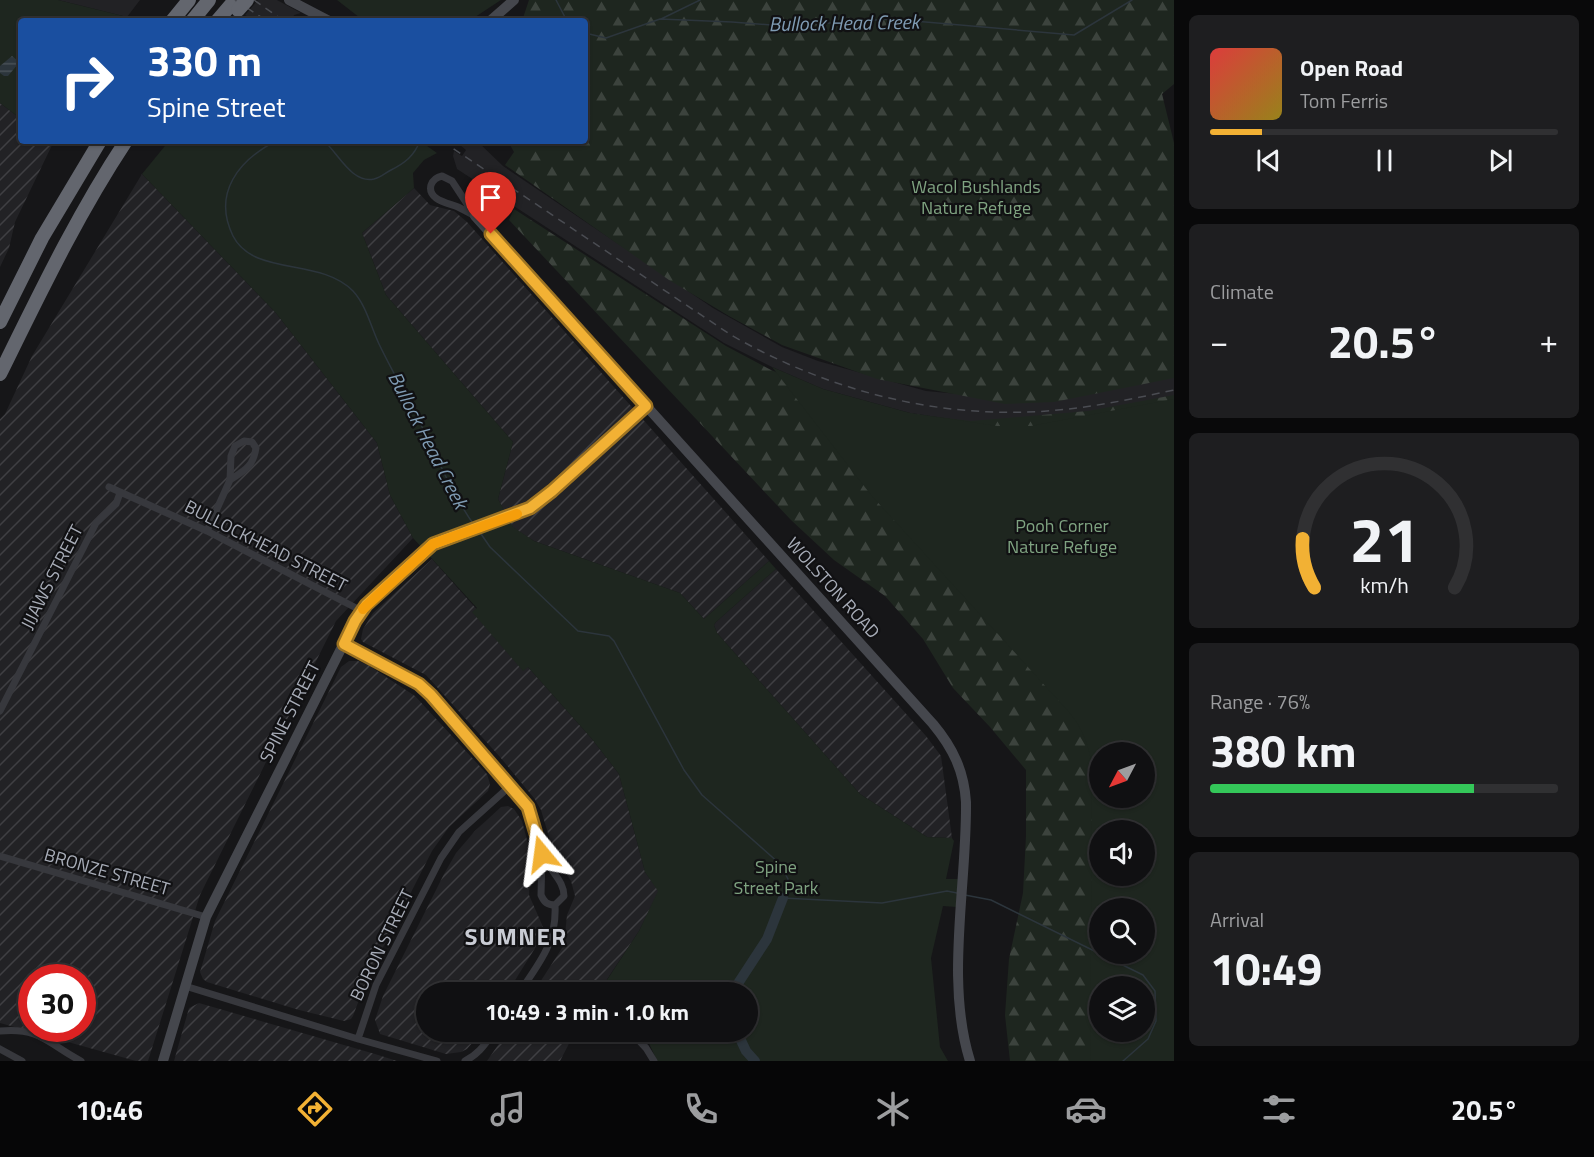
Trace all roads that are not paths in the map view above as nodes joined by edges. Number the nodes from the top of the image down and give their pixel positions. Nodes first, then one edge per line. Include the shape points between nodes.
1 (189, 0) edge
2 (209, 0) edge
3 (289, 0) edge
4 (514, 0) edge
5 (238, 4) edge
6 (174, 18) edge
7 (194, 18) edge
8 (221, 18) edge
9 (230, 18) edge
10 (323, 18) edge
11 (493, 18) edge
12 (98, 144) edge
13 (124, 144) edge
14 (475, 216) junction
15 (0, 322) edge
16 (0, 375) edge
17 (646, 406) junction
18 (230, 480) junction
19 (109, 487) dead end
20 (120, 493) junction
21 (207, 531) junction
22 (362, 611) junction
23 (344, 644) junction
24 (0, 711) edge
25 (510, 786) junction
26 (542, 854) junction
27 (0, 856) edge
28 (555, 905) junction
29 (206, 917) junction
30 (526, 982) edge
31 (185, 987) junction
32 (0, 1031) edge
33 (358, 1039) junction
34 (487, 1042) edge
35 (640, 1042) edge
36 (0, 1048) edge
37 (22, 1061) edge
38 (81, 1061) edge
39 (163, 1061) edge
40 (437, 1061) edge
41 (465, 1061) edge
42 (654, 1061) edge
43 (970, 1061) edge

1 - 6 highway
2 - 7 highway
3 - 10 street
4 - 11 street
5 - 8 highway
5 - 9 highway
12 - 15 highway via 42,237
13 - 16 highway via 59,253
14 - 14 street, WOLSTON ROAD via 438,200 432,195 432,182 442,176 452,181
14 - 17 street, WOLSTON ROAD
17 - 22 street, SPINE STREET via 530,508 433,544
17 - 43 street, WOLSTON ROAD via 948,744 961,768 966,792 958,1005
18 - 18 street via 235,446 252,442 255,460
18 - 21 street
19 - 20 street
20 - 21 street, BULLOCKHEAD STREET
20 - 24 street, JIJAWS STREET via 116,504 96,523
21 - 22 street, BULLOCKHEAD STREET
22 - 23 street, SPINE STREET
23 - 25 street via 419,684
23 - 29 street, SPINE STREET
25 - 26 street via 528,807
25 - 33 street, BORON STREET via 470,820 441,858 376,985
26 - 28 street via 541,895 544,901
26 - 28 street via 564,890 564,897
27 - 29 street, BRONZE STREET
28 - 30 street via 552,941
29 - 31 street, SPINE STREET
31 - 33 street
31 - 39 street, SPINE STREET
32 - 38 street via 19,1030 42,1036
33 - 40 street
34 - 41 street
35 - 42 street
36 - 37 street

